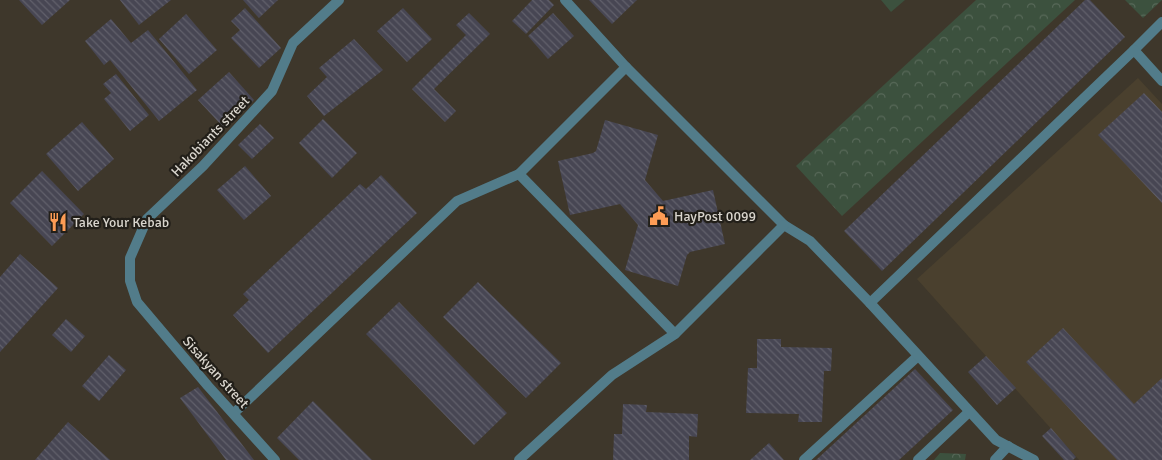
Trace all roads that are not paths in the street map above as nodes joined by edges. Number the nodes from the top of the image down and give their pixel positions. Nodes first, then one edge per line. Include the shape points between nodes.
1 (339, 0) edge
2 (565, 0) edge
3 (1162, 22) edge
4 (1134, 50) junction
5 (626, 67) junction
6 (1162, 81) edge
7 (519, 174) junction
8 (784, 225) junction
9 (136, 302) joint
10 (870, 303) junction
11 (675, 334) junction
12 (918, 356) junction
13 (969, 412) junction
14 (234, 413) junction
15 (1008, 446) junction
16 (275, 460) edge
17 (519, 460) edge
18 (804, 460) edge
19 (918, 460) edge
20 (995, 460) edge
21 (1034, 460) edge

1 - 9 street, Hakobiants street via 293,43 272,91 203,166 148,219 130,258 130,281
2 - 5 street
3 - 4 street
4 - 6 street
4 - 10 street
5 - 7 street
5 - 8 street
7 - 11 street
7 - 14 street via 457,201
8 - 10 street via 810,241
8 - 11 street
9 - 14 street, Sisakyan street
10 - 12 street
11 - 17 street via 612,375
12 - 13 street
12 - 18 street
13 - 15 street via 996,440
13 - 19 street
14 - 16 street, Sisakyan street
15 - 20 street
15 - 21 street

